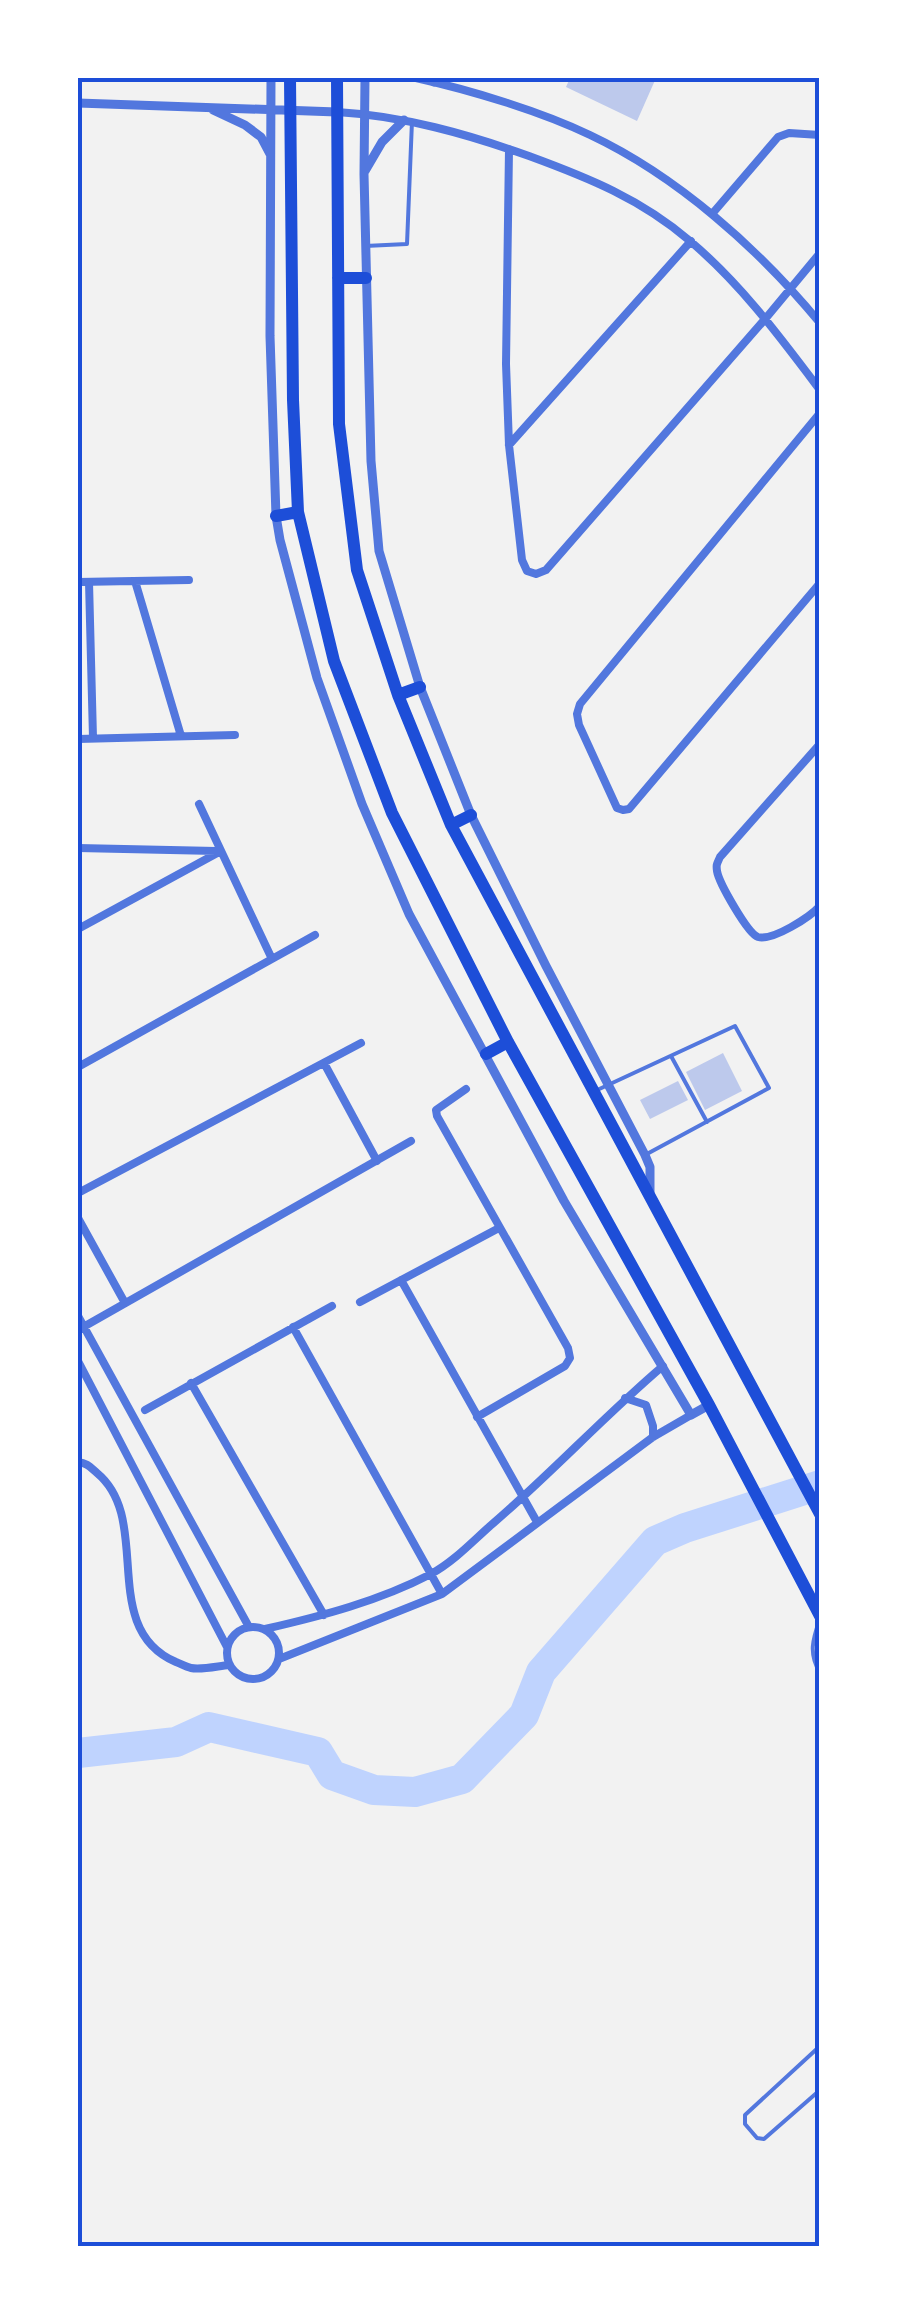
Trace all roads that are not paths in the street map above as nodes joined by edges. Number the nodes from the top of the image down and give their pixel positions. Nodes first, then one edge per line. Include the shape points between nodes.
1 (271, 78) edge
2 (290, 78) edge
3 (337, 78) edge
4 (365, 78) edge
5 (416, 78) edge
6 (432, 80) edge
7 (78, 103) edge
8 (206, 107) junction
9 (272, 110) junction
10 (290, 110) junction
11 (337, 112) junction
12 (366, 114) junction
13 (408, 120) junction
14 (820, 135) edge
15 (509, 149) junction
16 (272, 158) junction
17 (364, 174) junction
18 (712, 214) junction
19 (691, 242) junction
20 (366, 246) junction
21 (820, 254) edge
22 (338, 278) junction
23 (366, 278) junction
24 (790, 290) junction
25 (766, 318) junction
26 (820, 323) edge
27 (820, 390) edge
28 (820, 412) edge
29 (509, 444) junction
30 (298, 512) junction
31 (276, 516) junction
32 (189, 580) dead end
33 (135, 581) junction
34 (78, 582) edge
35 (89, 582) junction
36 (820, 583) edge
37 (420, 687) junction
38 (398, 695) junction
39 (235, 735) dead end
40 (181, 736) junction
41 (93, 738) junction
42 (78, 739) edge
43 (820, 744) edge
44 (198, 804) dead end
45 (471, 815) junction
46 (451, 825) junction
47 (78, 848) edge
48 (220, 851) junction
49 (820, 906) edge
50 (78, 929) edge
51 (315, 935) dead end
52 (272, 959) junction
53 (508, 1042) junction
54 (361, 1044) dead end
55 (486, 1054) junction
56 (671, 1056) junction
57 (324, 1063) junction
58 (78, 1067) edge
59 (608, 1085) junction
60 (466, 1089) dead end
61 (593, 1092) junction
62 (707, 1122) junction
63 (411, 1141) dead end
64 (646, 1155) junction
65 (376, 1161) junction
66 (78, 1193) edge
67 (650, 1200) junction
68 (78, 1218) edge
69 (499, 1228) junction
70 (401, 1280) junction
71 (360, 1302) dead end
72 (125, 1303) junction
73 (332, 1306) dead end
74 (78, 1316) edge
75 (293, 1327) junction
76 (80, 1328) edge
77 (78, 1361) edge
78 (663, 1366) junction
79 (191, 1383) junction
80 (625, 1398) junction
81 (709, 1406) junction
82 (145, 1410) dead end
83 (691, 1415) junction
84 (477, 1418) junction
85 (652, 1437) junction
86 (78, 1462) edge
87 (523, 1498) junction
88 (820, 1514) edge
89 (537, 1522) junction
90 (431, 1574) junction
91 (442, 1594) junction
92 (324, 1616) junction
93 (820, 1617) edge
94 (250, 1627) junction
95 (265, 1629) junction
96 (227, 1647) junction
97 (279, 1658) junction
98 (229, 1665) junction
99 (820, 1673) edge
100 (820, 2046) edge
101 (820, 2090) edge

1 - 9 street
2 - 10 highway
3 - 11 highway
4 - 12 street
5 - 6 street
6 - 18 street via 589,134
7 - 8 street
8 - 9 street
8 - 16 street via 261,137
9 - 10 street
9 - 16 street
10 - 11 street
10 - 30 highway
11 - 12 street
11 - 22 highway
12 - 13 street
12 - 17 street
13 - 15 street
13 - 17 street via 382,142
13 - 20 lane via 407,244
14 - 18 street via 778,137
15 - 19 street via 594,180
15 - 29 street
16 - 31 street
17 - 20 street
18 - 24 street
19 - 25 street
19 - 29 street
20 - 23 street
21 - 24 street
22 - 23 highway
22 - 38 highway via 339,424 357,570
23 - 37 street via 379,551
24 - 25 street
24 - 26 street
25 - 27 street
25 - 29 street via 536,574 522,560
28 - 36 street via 580,704 579,725 617,808 629,809
30 - 31 highway
30 - 53 highway via 334,661 392,812
31 - 55 street via 317,678 362,804 409,914
32 - 33 street
33 - 35 street
33 - 40 street
34 - 35 street
35 - 41 street
37 - 38 highway
37 - 45 street
38 - 46 highway
39 - 40 street
40 - 41 street
41 - 42 street
43 - 49 street via 716,866 750,933 760,938
44 - 48 street
45 - 46 highway
45 - 59 street
46 - 61 highway
47 - 48 street
48 - 50 street
48 - 52 street
51 - 52 street
52 - 58 street
53 - 55 highway
53 - 81 highway
54 - 57 street
55 - 78 street
56 - 59 lane
56 - 62 lane
56 - 62 lane via 735,1026 744,1042 769,1088
57 - 65 street
57 - 66 street
59 - 61 lane
59 - 64 street
60 - 69 street via 440,1105 437,1116
61 - 67 highway
62 - 64 lane
63 - 65 street
64 - 67 street
65 - 72 street
67 - 88 highway
68 - 72 street
69 - 70 street
69 - 84 street via 570,1358
70 - 71 street
70 - 84 street
72 - 76 street
73 - 75 street
74 - 76 street
75 - 79 street
75 - 90 street
76 - 94 street
77 - 96 street
78 - 80 street
78 - 83 street
79 - 82 street
79 - 92 street
80 - 85 street via 646,1405
80 - 87 street
81 - 83 street
81 - 93 highway
83 - 85 street
84 - 87 street
85 - 89 street
86 - 98 street via 107,1481 121,1510 134,1616 146,1640 190,1668
87 - 89 street
87 - 90 street
89 - 91 street
90 - 91 street
90 - 92 street
91 - 97 street
92 - 95 street
93 - 99 lane via 812,1644
94 - 95 street
94 - 96 street
95 - 97 street
96 - 98 street
97 - 98 street via 269,1674 252,1680
100 - 101 lane via 746,2115 745,2124 764,2139

